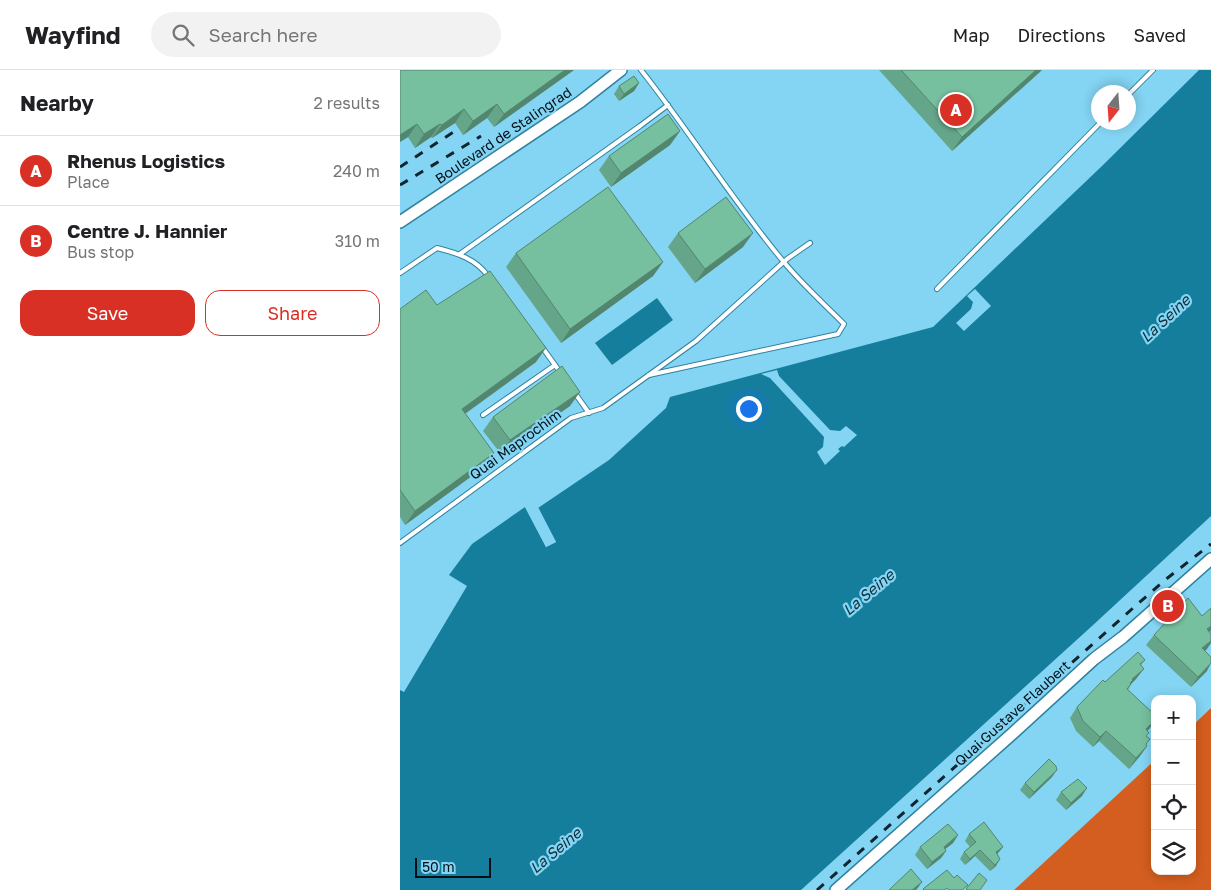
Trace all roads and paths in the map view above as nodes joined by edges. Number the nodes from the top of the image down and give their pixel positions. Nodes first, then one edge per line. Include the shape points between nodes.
1 (621, 70) edge
2 (641, 70) edge
3 (1153, 70) edge
4 (1136, 87) edge
5 (668, 104) junction
6 (1093, 130) edge
7 (400, 222) edge
8 (810, 243) dead end
9 (460, 254) junction
10 (784, 262) junction
11 (400, 273) edge
12 (494, 283) edge
13 (937, 289) dead end
14 (538, 341) edge
15 (555, 364) junction
16 (560, 372) edge
17 (649, 375) junction
18 (572, 388) edge
19 (589, 413) junction
20 (483, 415) dead end
21 (400, 543) edge
22 (1211, 559) edge
23 (836, 890) edge

1 - 7 main road, Boulevard de Stalingrad via 580,102
2 - 5 lane, Quai Maprochim
3 - 4 lane
5 - 9 lane
5 - 10 lane, Quai Maprochim via 739,206
6 - 13 lane
8 - 10 lane, Quai Maprochim
9 - 11 lane via 437,248
9 - 12 lane via 483,268
10 - 17 lane, Quai Maprochim via 696,340
10 - 17 lane, Quai Maprochim via 844,324 838,334
14 - 15 lane
15 - 16 lane
15 - 20 lane
17 - 19 lane, Quai Maprochim via 603,408
18 - 19 lane
19 - 21 lane, Quai Maprochim via 571,418
22 - 23 main road, Quai Gustave Flaubert

